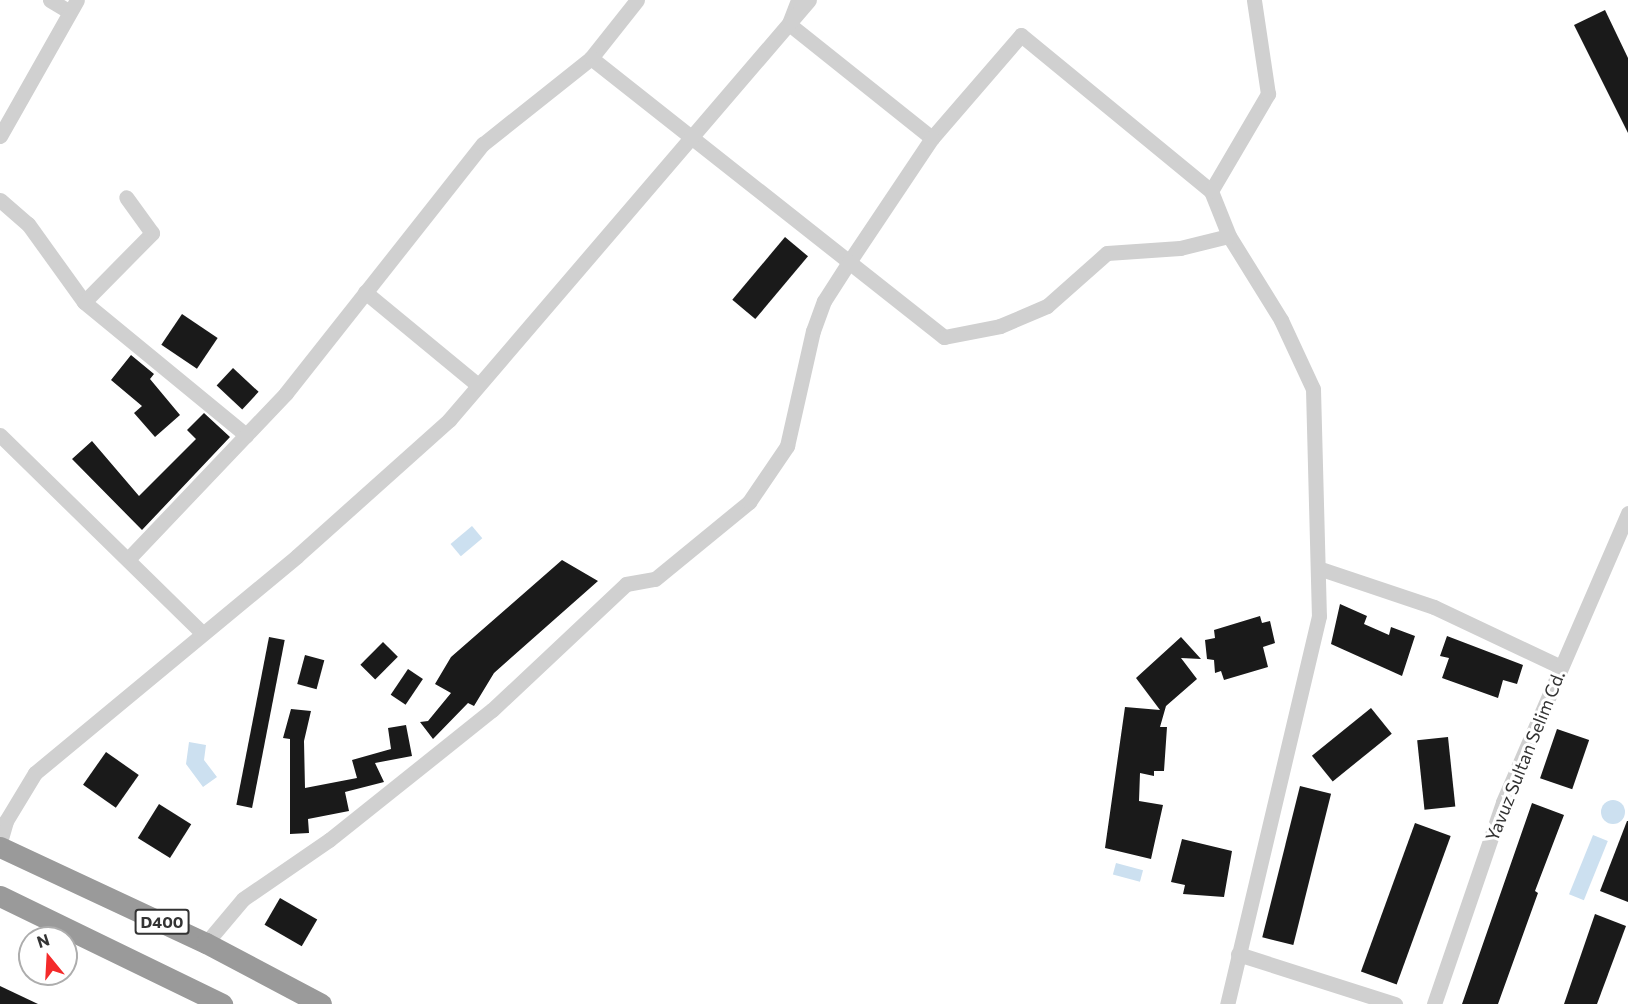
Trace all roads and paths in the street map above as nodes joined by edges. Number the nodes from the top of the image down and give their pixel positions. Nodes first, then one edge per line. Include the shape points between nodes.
1 (50, 0) edge
2 (637, 0) edge
3 (798, 0) edge
4 (809, 0) edge
5 (1254, 0) edge
6 (74, 6) edge
7 (789, 24) junction
8 (591, 58) junction
9 (0, 136) edge
10 (932, 138) junction
11 (689, 140) junction
12 (1211, 191) junction
13 (126, 197) dead end
14 (0, 200) edge
15 (1229, 236) junction
16 (849, 262) junction
17 (365, 292) junction
18 (84, 302) junction
19 (478, 385) junction
20 (0, 435) edge
21 (246, 435) junction
22 (1628, 513) edge
23 (130, 557) junction
24 (1321, 569) junction
25 (202, 633) junction
26 (1561, 668) junction
27 (0, 842) edge
28 (0, 847) edge
29 (0, 896) edge
30 (206, 943) junction
31 (1238, 954) junction
32 (222, 1004) edge
33 (321, 1004) edge
34 (1227, 1004) edge
35 (1395, 1004) edge
36 (1434, 1004) edge

1 - 6 street
2 - 8 street
3 - 7 street
4 - 7 street
5 - 12 street via 1268,94
6 - 9 street
7 - 10 street
7 - 11 street
8 - 11 street
8 - 17 street via 483,144
10 - 12 street via 1021,35
10 - 16 street
11 - 16 street
11 - 19 street
12 - 15 street
13 - 18 street via 152,233
14 - 18 street via 28,224
15 - 16 street via 1180,248 1107,254 1047,306 1000,326 944,337
15 - 24 street via 1281,320 1313,389
16 - 30 street via 824,301 813,331 787,446 749,502 655,579 626,584 492,710 329,840 243,899
17 - 19 street
17 - 21 street
18 - 21 street
19 - 25 street via 449,420
20 - 23 street
21 - 23 street
22 - 26 street, Yavuz Sultan Selim Cd.
23 - 25 street
24 - 26 street via 1434,607
24 - 31 street via 1319,615
25 - 27 street via 35,773 6,821
26 - 36 street, Yavuz Sultan Selim Cd. via 1503,802
28 - 30 highway, D400
29 - 32 highway, D400
30 - 33 highway, D400
31 - 34 street
31 - 35 street

